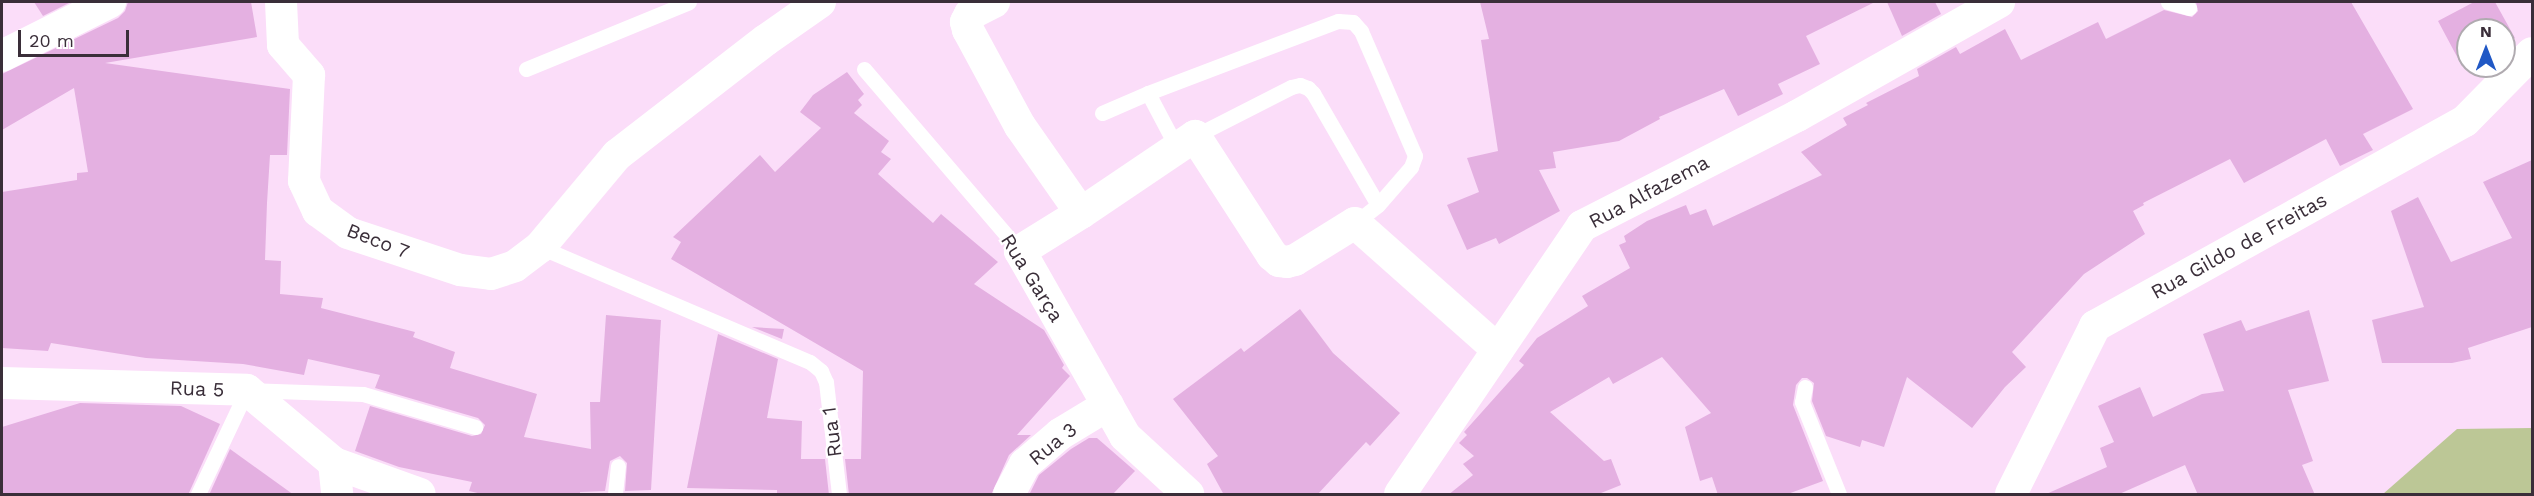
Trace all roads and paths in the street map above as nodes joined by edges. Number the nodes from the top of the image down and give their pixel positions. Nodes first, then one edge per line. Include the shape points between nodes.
1 (110, 2) edge
2 (281, 2) edge
3 (689, 2) edge
4 (820, 2) edge
5 (994, 2) edge
6 (1999, 2) edge
7 (2168, 2) edge
8 (2189, 8) dead end
9 (2532, 53) edge
10 (2, 56) edge
11 (526, 69) dead end
12 (864, 69) dead end
13 (1148, 93) junction
14 (1102, 113) dead end
15 (1185, 141) junction
16 (1081, 213) junction
17 (1366, 214) junction
18 (540, 247) junction
19 (1020, 251) junction
20 (1498, 350) junction
21 (2, 383) edge
22 (1805, 387) dead end
23 (247, 390) junction
24 (1108, 405) junction
25 (475, 428) dead end
26 (334, 463) junction
27 (618, 466) dead end
28 (198, 495) edge
29 (337, 495) edge
30 (420, 495) edge
31 (615, 495) edge
32 (839, 495) edge
33 (1009, 495) edge
34 (1188, 495) edge
35 (1400, 495) edge
36 (1839, 495) edge
37 (2011, 495) edge

1 - 10 street
2 - 18 street, Beco 7 via 283,45 309,75 304,181 318,211 348,233 460,270 491,274 515,266
3 - 11 lane
4 - 18 street, Beco 7 via 617,155
5 - 16 street via 970,14 968,30 1020,126
6 - 20 street, Rua Alfazema via 1797,116 1582,226
7 - 8 lane
9 - 37 street, Rua Gildo de Freitas via 2465,122 2095,327
12 - 19 lane, Rua Garça
13 - 14 lane
13 - 15 lane
13 - 17 lane via 1338,21 1353,22 1361,31 1415,156 1411,167
15 - 16 street
15 - 17 street via 1279,261 1295,260
15 - 17 lane via 1291,87 1308,88
16 - 19 street
17 - 20 street
18 - 32 lane, Rua 1 via 810,362 821,371 826,382
19 - 24 street, Rua Garça
20 - 35 street, Rua Alfazema
21 - 23 street, Rua 5
22 - 36 lane via 1802,402
23 - 25 lane via 363,394
23 - 26 street, Rua 5
23 - 28 lane
24 - 33 street, Rua 3 via 1060,434 1025,464
24 - 34 street, Rua Garça via 1125,436
26 - 29 street
26 - 30 street, Rua 5
27 - 31 lane

